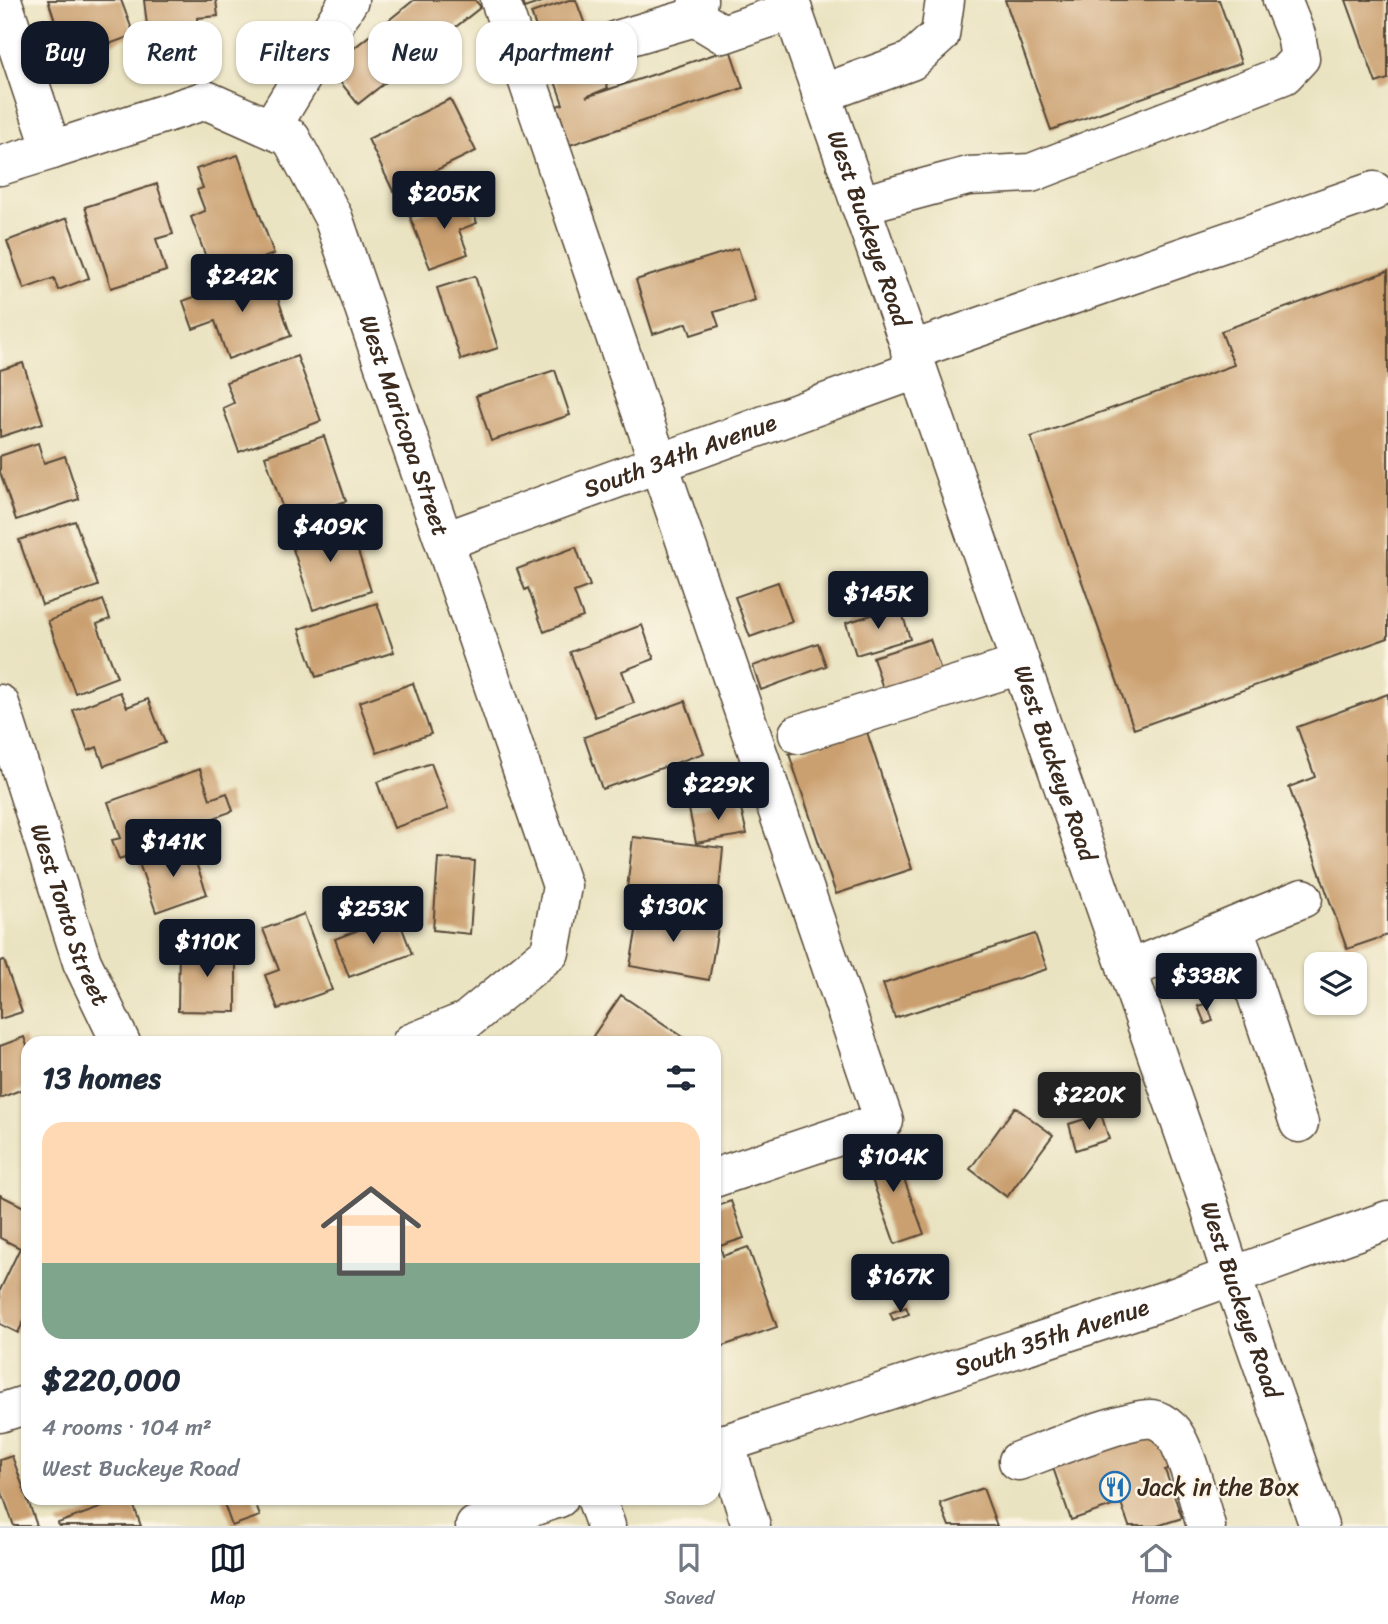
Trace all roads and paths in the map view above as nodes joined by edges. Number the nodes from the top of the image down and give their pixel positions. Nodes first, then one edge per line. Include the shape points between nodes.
1 (2, 0) edge
2 (349, 0) edge
3 (500, 0) edge
4 (1282, 0) edge
5 (791, 5) edge
6 (697, 8) edge
7 (942, 18) edge
8 (637, 32) edge
9 (821, 94) junction
10 (271, 128) junction
11 (52, 150) junction
12 (0, 166) edge
13 (1374, 191) dead end
14 (860, 205) junction
15 (913, 360) junction
16 (659, 463) junction
17 (445, 541) junction
18 (1020, 666) junction
19 (0, 704) edge
20 (798, 734) dead end
21 (1303, 898) dead end
22 (1234, 927) junction
23 (1127, 970) junction
24 (118, 1036) edge
25 (428, 1036) edge
26 (1299, 1122) dead end
27 (721, 1176) edge
28 (1388, 1220) edge
29 (1232, 1277) junction
30 (21, 1406) edge
31 (0, 1413) edge
32 (721, 1445) edge
33 (721, 1448) edge
34 (1018, 1461) dead end
35 (517, 1505) edge
36 (598, 1505) edge
37 (475, 1526) edge
38 (606, 1526) edge
39 (751, 1526) edge
40 (1206, 1526) edge
41 (1319, 1526) edge

1 - 11 main road
2 - 10 main road
3 - 16 main road
4 - 14 main road via 1300,58 1284,75 1031,173 968,176
5 - 6 main road via 723,34
5 - 9 main road, West Buckeye Road
6 - 8 main road
7 - 9 main road via 911,61
9 - 14 main road, West Buckeye Road
10 - 11 main road, West Maricopa Street via 206,100
10 - 17 main road, West Maricopa Street via 291,138 333,217
11 - 12 main road
13 - 15 main road, South 34th Avenue
14 - 15 main road, West Buckeye Road
15 - 16 main road, South 34th Avenue
15 - 18 main road, West Buckeye Road
16 - 17 main road, South 34th Avenue
16 - 27 main road via 884,1121
17 - 25 main road, West Maricopa Street via 562,887 550,952 466,1021
18 - 20 main road
18 - 23 main road, West Buckeye Road
19 - 24 main road, West Tonto Street via 82,962
21 - 22 main road
22 - 23 main road
22 - 26 main road
23 - 29 main road, West Buckeye Road
28 - 29 main road, South 35th Avenue
29 - 32 main road, South 35th Avenue
29 - 41 main road, West Buckeye Road
30 - 31 main road
33 - 39 main road
34 - 40 main road via 1151,1418 1172,1432 1181,1447
35 - 37 main road
36 - 38 main road

